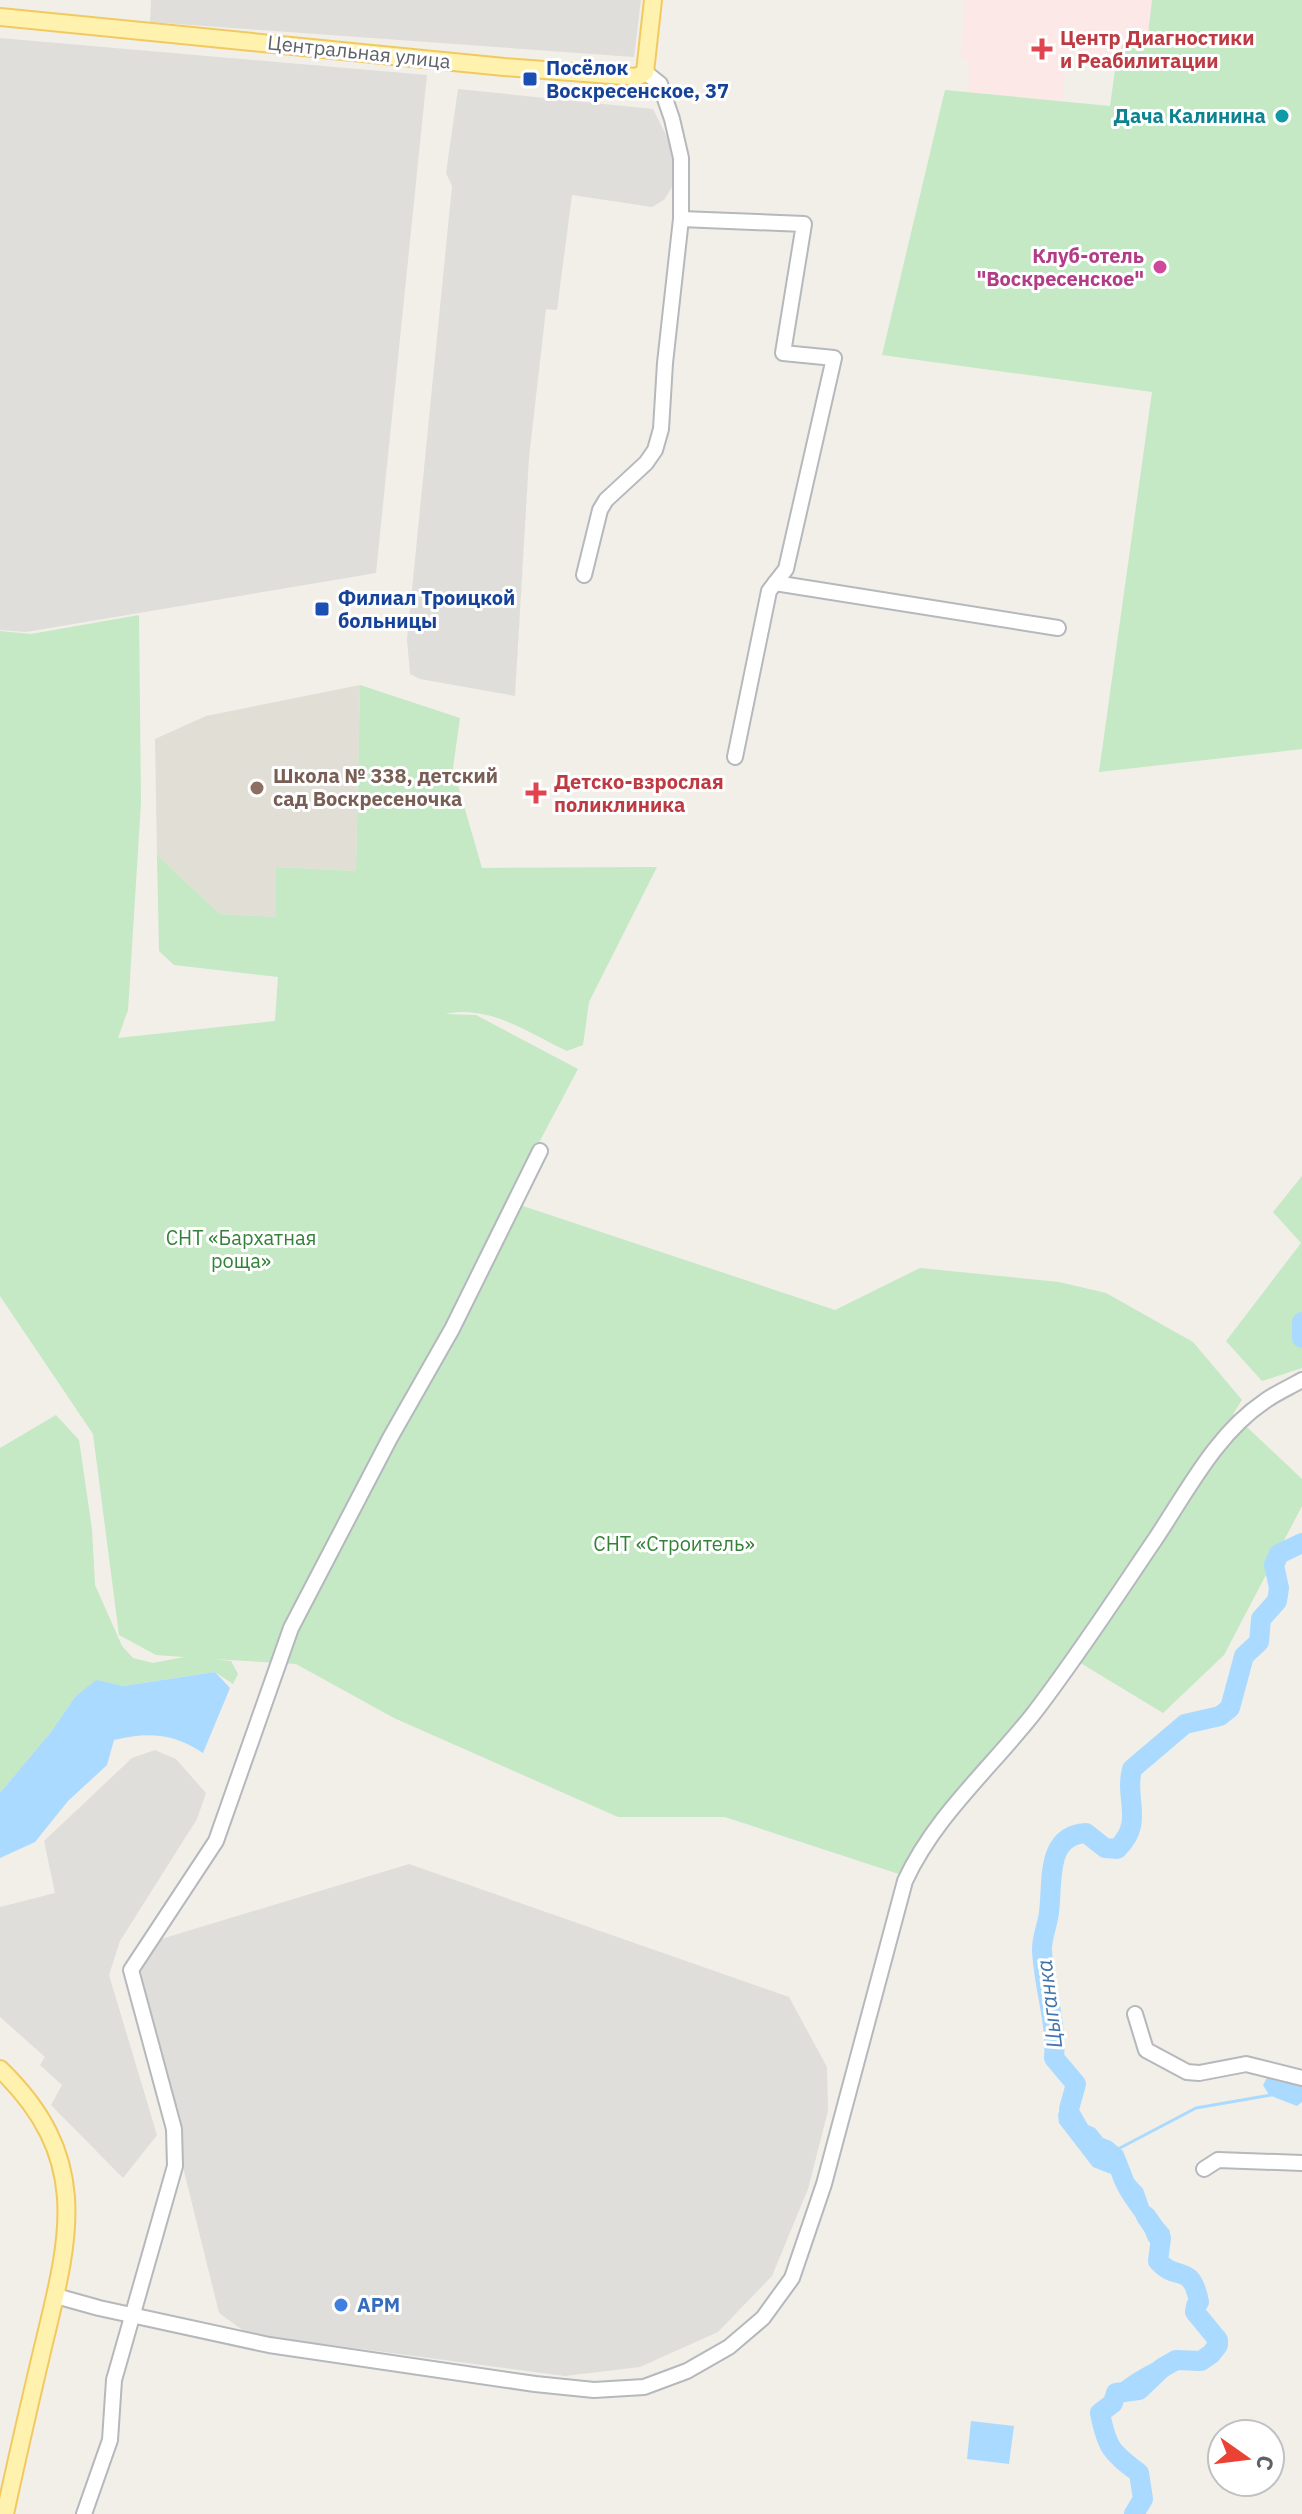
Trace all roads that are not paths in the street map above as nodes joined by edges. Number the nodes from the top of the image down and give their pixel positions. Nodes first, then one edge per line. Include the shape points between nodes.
1 (653, 0) edge
2 (0, 17) edge
3 (645, 72) junction
4 (681, 219) junction
5 (584, 575) dead end
6 (775, 583) junction
7 (1058, 628) dead end
8 (735, 757) dead end
9 (540, 1151) dead end
10 (1302, 1380) edge
11 (1135, 2014) dead end
12 (0, 2069) edge
13 (1302, 2078) edge
14 (1302, 2163) edge
15 (1204, 2169) dead end
16 (56, 2296) junction
17 (132, 2316) junction
18 (5, 2514) edge
19 (84, 2514) edge

1 - 3 main road
2 - 3 main road, Центральная улица via 560,72 637,77
3 - 4 street via 660,84 672,119 681,158
4 - 5 street via 661,429 646,463 600,510
4 - 6 street via 804,224 783,353 834,358 786,569
6 - 7 street
6 - 8 street via 769,591
9 - 17 street via 452,1329 291,1628 216,1841 131,1970 174,2129 175,2166
10 - 17 street via 1264,1401 1212,1452 1034,1713 918,1853 905,1881 824,2184 792,2278 763,2318 729,2347 644,2387 594,2390 269,2345
11 - 13 street via 1146,2050 1187,2072 1246,2064
12 - 16 main road via 40,2117 66,2187 68,2234
14 - 15 street via 1218,2160
16 - 17 street
16 - 18 main road
17 - 19 street via 114,2380 110,2440

